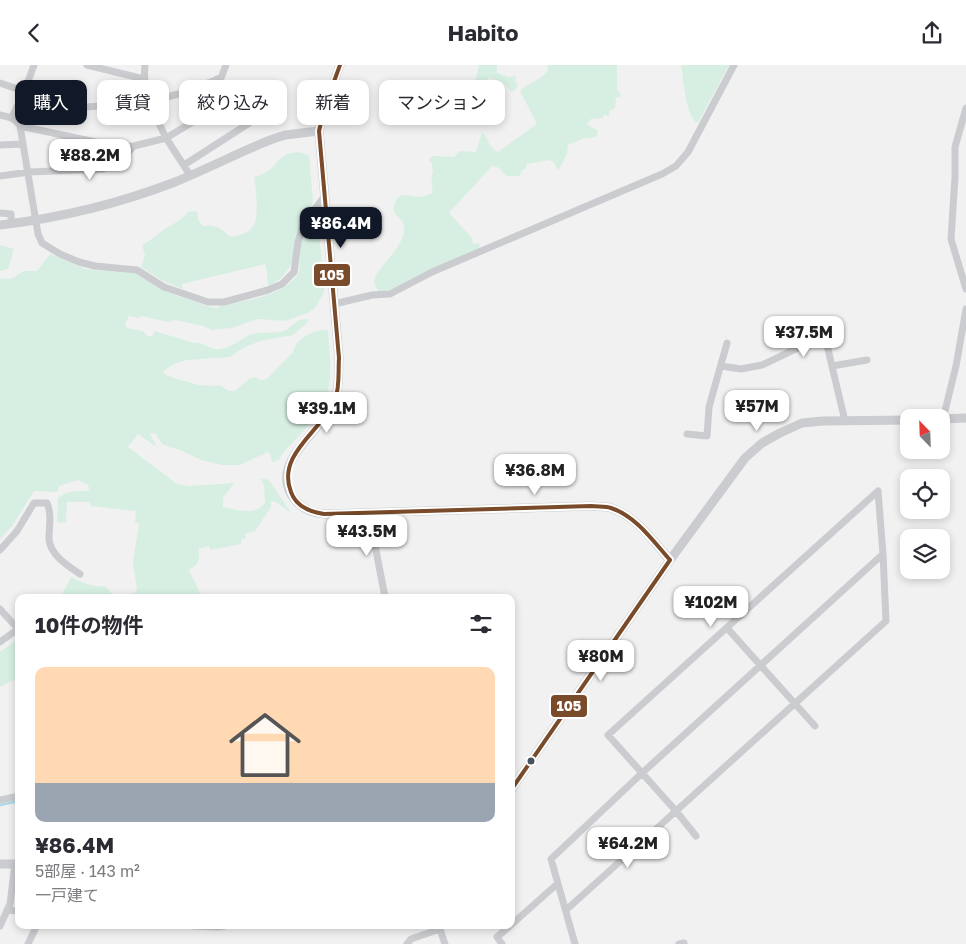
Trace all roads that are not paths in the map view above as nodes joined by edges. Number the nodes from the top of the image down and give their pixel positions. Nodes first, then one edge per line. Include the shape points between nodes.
1 (34, 65) edge
2 (87, 65) edge
3 (145, 65) edge
4 (226, 65) edge
5 (340, 65) edge
6 (734, 65) edge
7 (144, 79) joint
8 (217, 79) joint
9 (29, 80) edge
10 (0, 83) edge
11 (15, 87) edge
12 (169, 96) edge
13 (966, 108) edge
14 (15, 111) edge
15 (0, 115) edge
16 (12, 117) junction
17 (160, 125) edge
18 (187, 125) edge
19 (246, 125) edge
20 (20, 126) junction
21 (320, 131) junction
22 (166, 137) junction
23 (22, 144) junction
24 (0, 145) edge
25 (134, 146) junction
26 (184, 165) junction
27 (29, 172) junction
28 (190, 175) junction
29 (0, 176) edge
30 (325, 196) junction
31 (0, 213) edge
32 (37, 221) junction
33 (12, 224) junction
34 (0, 225) edge
35 (966, 289) edge
36 (334, 303) junction
37 (966, 309) edge
38 (727, 343) dead end
39 (867, 360) dead end
40 (720, 366) junction
41 (832, 366) junction
42 (945, 409) edge
43 (966, 418) edge
44 (950, 419) edge
45 (900, 420) edge
46 (845, 421) junction
47 (687, 434) dead end
48 (369, 514) junction
49 (0, 550) edge
50 (883, 555) junction
51 (670, 560) junction
52 (80, 574) dead end
53 (384, 594) edge
54 (0, 609) edge
55 (15, 626) edge
56 (727, 628) junction
57 (15, 631) edge
58 (0, 642) edge
59 (761, 665) junction
60 (795, 704) junction
61 (815, 726) dead end
62 (641, 774) junction
63 (515, 784) edge
64 (15, 797) edge
65 (0, 800) edge
66 (676, 811) junction
67 (696, 836) dead end
68 (0, 864) edge
69 (15, 864) edge
70 (15, 875) edge
71 (557, 884) junction
72 (7, 910) junction
73 (15, 911) edge
74 (566, 911) junction
75 (515, 921) edge
76 (0, 925) edge
77 (35, 929) edge
78 (435, 929) edge
79 (440, 929) edge
80 (507, 929) edge
81 (28, 944) edge
82 (407, 944) edge
83 (444, 944) edge
84 (502, 944) edge
85 (575, 944) edge

1 - 9 street
2 - 7 street
3 - 7 street
4 - 8 street via 221,78
5 - 21 street via 324,106
6 - 36 street via 688,152 676,166 432,272 390,294
8 - 12 street
10 - 11 street
13 - 35 street via 955,147 951,239
14 - 16 street
15 - 16 street
16 - 20 street
17 - 22 street
18 - 22 street
19 - 26 street
20 - 23 street
20 - 25 street via 119,147
21 - 28 street via 270,140
21 - 30 street
22 - 25 street
22 - 26 street
23 - 24 street
23 - 27 street
25 - 27 street via 103,169
26 - 28 street
27 - 29 street
27 - 32 street
28 - 32 street via 108,205
30 - 32 street via 304,223 294,272 282,284 268,290 224,302 208,302 164,287 137,270 95,266 60,254 42,243
30 - 36 street
31 - 33 street via 11,214
32 - 33 street
33 - 34 street
36 - 48 street via 339,358 335,400 288,464 286,476 297,504 306,510 315,514
37 - 42 street
38 - 40 street
39 - 41 street
40 - 41 street via 741,369 762,365 821,337 826,341
40 - 47 street via 709,407 707,435
41 - 46 street
43 - 44 street
45 - 46 street
46 - 51 street via 802,423 762,443 745,458
48 - 51 street via 610,507 628,516
48 - 53 street
49 - 52 street via 17,531 34,503 46,503 50,512 49,541 60,559
50 - 56 street via 878,491
50 - 59 street
50 - 60 street via 886,621
51 - 63 street
54 - 55 street
56 - 59 street
56 - 62 street via 608,735
57 - 58 street
59 - 60 street
59 - 62 street
60 - 61 street
60 - 66 street
62 - 66 street
62 - 71 street via 551,859
64 - 65 street
66 - 67 street
66 - 74 street
68 - 69 street
70 - 72 street
71 - 74 street
71 - 75 street
72 - 73 street
72 - 76 street
74 - 85 street
77 - 81 street
78 - 82 street via 411,939
79 - 83 street
80 - 84 street via 498,937

